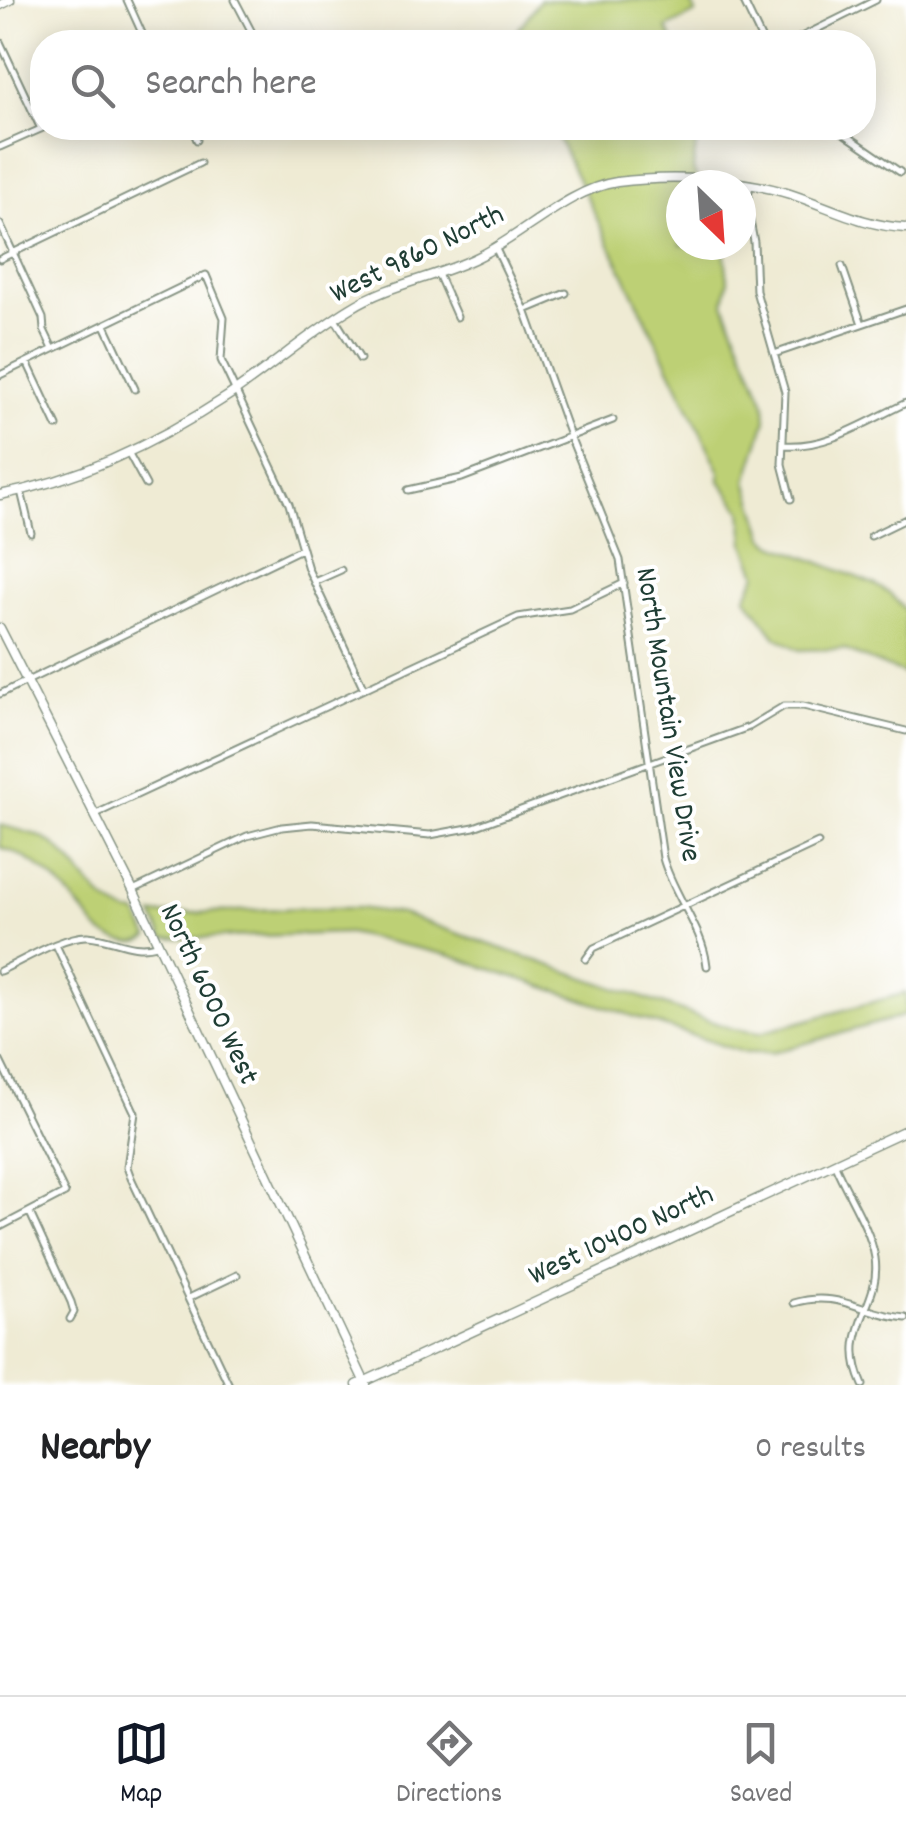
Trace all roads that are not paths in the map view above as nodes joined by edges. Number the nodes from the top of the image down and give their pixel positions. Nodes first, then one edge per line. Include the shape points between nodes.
1 (10, 0) edge
2 (127, 0) edge
3 (235, 0) edge
4 (742, 0) edge
5 (876, 0) edge
6 (0, 5) edge
7 (141, 30) edge
8 (251, 30) edge
9 (756, 30) edge
10 (816, 30) edge
11 (0, 42) edge
12 (30, 103) edge
13 (30, 134) edge
14 (853, 140) edge
15 (0, 148) edge
16 (200, 162) dead end
17 (900, 172) dead end
18 (666, 181) edge
19 (756, 186) edge
20 (0, 224) edge
21 (906, 228) edge
22 (495, 247) junction
23 (14, 252) junction
24 (0, 259) edge
25 (755, 260) edge
26 (842, 266) dead end
27 (438, 273) junction
28 (566, 293) dead end
29 (906, 309) edge
30 (525, 310) junction
31 (458, 317) dead end
32 (335, 319) junction
33 (862, 324) junction
34 (105, 325) junction
35 (53, 349) junction
36 (774, 354) junction
37 (360, 359) dead end
38 (27, 362) junction
39 (0, 375) edge
40 (135, 389) dead end
41 (234, 391) junction
42 (906, 403) edge
43 (613, 420) dead end
44 (57, 426) dead end
45 (570, 436) junction
46 (784, 446) junction
47 (128, 452) junction
48 (146, 485) dead end
49 (408, 490) dead end
50 (21, 491) junction
51 (0, 495) edge
52 (791, 498) dead end
53 (906, 519) edge
54 (31, 533) dead end
55 (871, 536) dead end
56 (302, 549) junction
57 (341, 570) dead end
58 (314, 582) junction
59 (624, 584) junction
60 (0, 628) edge
61 (25, 680) junction
62 (364, 689) junction
63 (0, 694) edge
64 (906, 731) edge
65 (650, 765) junction
66 (96, 814) junction
67 (818, 843) dead end
68 (133, 890) junction
69 (683, 907) junction
70 (56, 945) junction
71 (158, 945) junction
72 (586, 959) dead end
73 (707, 966) dead end
74 (1, 969) edge
75 (0, 1061) edge
76 (906, 1130) edge
77 (834, 1165) junction
78 (30, 1213) junction
79 (0, 1227) edge
80 (237, 1275) dead end
81 (189, 1298) junction
82 (794, 1303) dead end
83 (864, 1308) junction
84 (70, 1318) dead end
85 (906, 1318) edge
86 (362, 1384) edge
87 (229, 1385) edge
88 (863, 1385) edge

1 - 6 street
2 - 7 street
3 - 8 street
4 - 9 street
5 - 10 street
11 - 12 street
13 - 15 street
14 - 17 street
16 - 23 street
18 - 22 street, West 9860 North via 600,186
19 - 21 street, West 9860 North via 863,222
20 - 23 street
22 - 27 street, West 9860 North
22 - 30 street, North Mountain View Drive
23 - 24 street
23 - 35 street
25 - 36 street via 757,300
26 - 33 street
27 - 31 street
27 - 32 street, West 9860 North
28 - 30 street
29 - 33 street
30 - 45 street, North Mountain View Drive
32 - 37 street
32 - 41 street, West 9860 North
33 - 36 street
34 - 35 street
34 - 40 street
34 - 41 street via 206,275 222,306 221,360
35 - 38 street
36 - 46 street via 786,402
38 - 39 street
38 - 44 street
41 - 47 street, West 9860 North
41 - 56 street via 289,504
42 - 46 street via 820,443
43 - 45 street
45 - 49 street via 462,478
45 - 59 street, North Mountain View Drive
46 - 52 street via 782,470
47 - 48 street
47 - 50 street via 89,472
50 - 51 street
50 - 54 street
53 - 55 street
56 - 58 street
56 - 61 street
57 - 58 street
58 - 62 street
59 - 62 street via 570,609 518,617
59 - 65 street, North Mountain View Drive
60 - 61 street, North 6000 West
61 - 63 street
61 - 66 street, North 6000 West
62 - 66 street
64 - 65 street via 784,706 749,727
65 - 68 street via 474,827 430,835 282,826
65 - 69 street, North Mountain View Drive via 663,858
66 - 68 street, North 6000 West
67 - 69 street
68 - 71 street, North 6000 West
69 - 72 street via 594,948
69 - 73 street, North Mountain View Drive
70 - 71 street via 92,936 130,948
70 - 74 street
70 - 81 street via 135,1113 131,1178
71 - 86 street, North 6000 West
75 - 78 street via 65,1194
76 - 77 street, West 10400 North
77 - 83 street via 874,1258 875,1282
77 - 86 street, West 10400 North
78 - 79 street
78 - 84 street via 72,1302
80 - 81 street
81 - 87 street
82 - 83 street via 839,1298
83 - 85 street
83 - 88 street via 854,1340 854,1366

